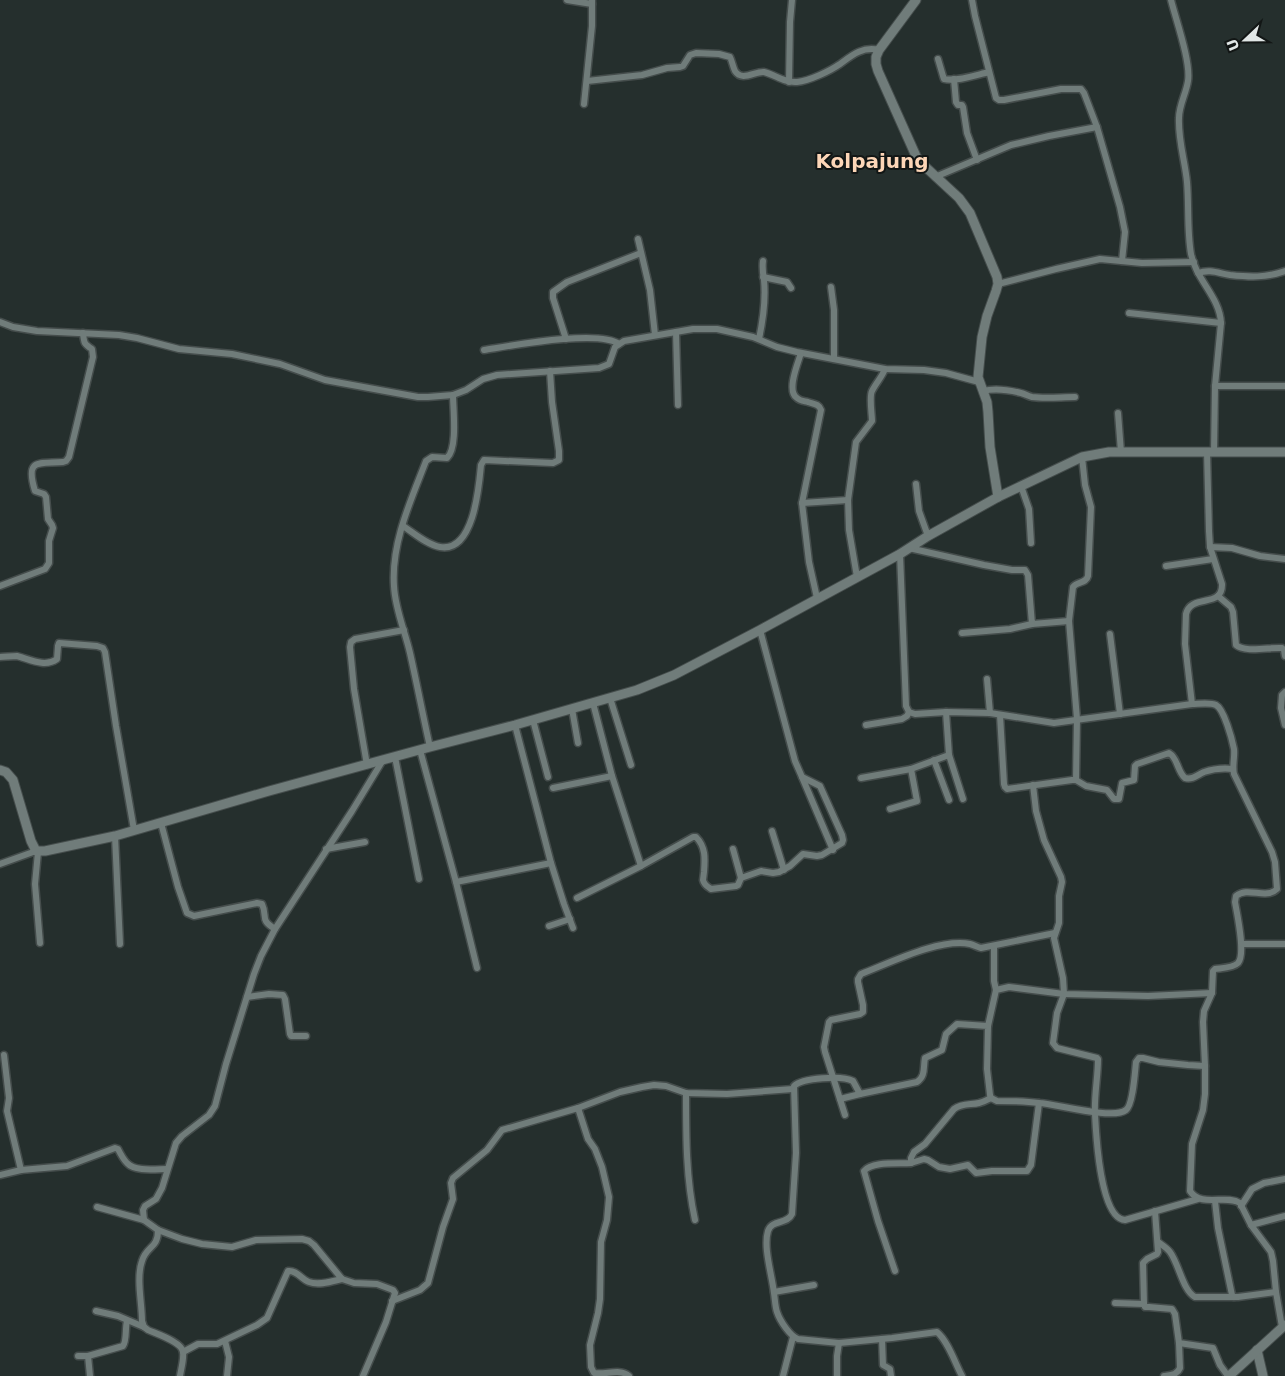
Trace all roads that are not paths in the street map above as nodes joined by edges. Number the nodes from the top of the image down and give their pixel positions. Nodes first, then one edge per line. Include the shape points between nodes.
1 (567, 0) edge
2 (792, 0) edge
3 (916, 0) edge
4 (972, 0) edge
5 (1171, 0) edge
6 (592, 2) edge
7 (879, 50) junction
8 (938, 59) dead end
9 (989, 72) junction
10 (954, 79) junction
11 (587, 81) junction
12 (789, 82) junction
13 (584, 104) dead end
14 (1097, 127) junction
15 (977, 160) junction
16 (935, 177) junction
17 (638, 239) dead end
18 (641, 253) junction
19 (763, 261) dead end
20 (1122, 261) junction
21 (1194, 262) junction
22 (1285, 264) edge
23 (1285, 271) edge
24 (1198, 273) junction
25 (763, 277) junction
26 (998, 284) junction
27 (831, 287) dead end
28 (791, 288) dead end
29 (1129, 313) dead end
30 (0, 322) edge
31 (1221, 323) junction
32 (676, 332) junction
33 (83, 334) junction
34 (655, 335) junction
35 (566, 339) junction
36 (759, 339) junction
37 (619, 344) junction
38 (484, 350) dead end
39 (801, 352) junction
40 (834, 359) junction
41 (885, 369) junction
42 (550, 371) junction
43 (978, 382) junction
44 (1215, 386) junction
45 (1285, 386) edge
46 (983, 391) junction
47 (453, 395) junction
48 (1075, 397) dead end
49 (678, 405) dead end
50 (1118, 413) dead end
51 (1121, 452) junction
52 (1211, 452) junction
53 (1285, 452) edge
54 (1082, 457) junction
55 (916, 484) dead end
56 (1021, 486) junction
57 (998, 497) junction
58 (848, 500) junction
59 (802, 503) junction
60 (403, 526) junction
61 (928, 536) junction
62 (1030, 544) dead end
63 (909, 548) junction
64 (900, 554) junction
65 (1212, 554) junction
66 (1285, 559) edge
67 (1166, 566) dead end
68 (857, 577) junction
69 (0, 586) edge
70 (1218, 596) junction
71 (818, 598) junction
72 (1069, 621) junction
73 (1032, 624) junction
74 (404, 630) junction
75 (760, 630) junction
76 (962, 633) dead end
77 (1110, 634) dead end
78 (1285, 656) edge
79 (0, 657) edge
80 (986, 679) dead end
81 (1285, 692) edge
82 (610, 698) junction
83 (593, 703) junction
84 (1192, 704) junction
85 (572, 709) junction
86 (909, 712) junction
87 (946, 712) junction
88 (990, 714) junction
89 (1120, 714) junction
90 (1000, 715) junction
91 (1077, 719) junction
92 (534, 720) junction
93 (515, 725) junction
94 (866, 725) dead end
95 (1285, 725) edge
96 (429, 742) junction
97 (578, 743) dead end
98 (420, 750) junction
99 (949, 755) junction
100 (395, 757) junction
101 (383, 760) junction
102 (934, 760) junction
103 (367, 764) junction
104 (632, 765) dead end
105 (911, 769) junction
106 (1233, 769) junction
107 (0, 770) edge
108 (612, 776) junction
109 (802, 777) junction
110 (548, 778) dead end
111 (861, 778) dead end
112 (1076, 780) junction
113 (1033, 785) junction
114 (553, 788) dead end
115 (963, 799) dead end
116 (948, 800) dead end
117 (890, 809) dead end
118 (160, 823) junction
119 (134, 830) junction
120 (772, 831) dead end
121 (115, 836) junction
122 (365, 842) dead end
123 (35, 849) junction
124 (326, 849) junction
125 (733, 849) dead end
126 (833, 850) junction
127 (551, 863) junction
128 (0, 864) edge
129 (641, 866) junction
130 (784, 870) junction
131 (741, 878) junction
132 (419, 879) dead end
133 (456, 882) junction
134 (577, 898) dead end
135 (570, 919) junction
136 (549, 926) dead end
137 (573, 928) dead end
138 (275, 929) junction
139 (1055, 933) junction
140 (40, 943) dead end
141 (120, 944) dead end
142 (1242, 944) junction
143 (1285, 944) edge
144 (994, 946) junction
145 (477, 968) dead end
146 (996, 990) junction
147 (1212, 993) junction
148 (1064, 994) junction
149 (247, 997) junction
150 (988, 1026) junction
151 (306, 1036) dead end
152 (4, 1055) dead end
153 (1205, 1066) junction
154 (834, 1077) junction
155 (793, 1089) junction
156 (686, 1093) junction
157 (860, 1094) junction
158 (991, 1098) junction
159 (840, 1099) junction
160 (1039, 1102) junction
161 (578, 1108) junction
162 (1095, 1112) junction
163 (845, 1115) dead end
164 (911, 1162) junction
165 (167, 1169) junction
166 (21, 1170) junction
167 (0, 1175) edge
168 (1285, 1179) edge
169 (1198, 1199) junction
170 (1215, 1201) junction
171 (1242, 1206) junction
172 (97, 1207) dead end
173 (1155, 1211) junction
174 (1285, 1216) edge
175 (144, 1220) junction
176 (695, 1220) dead end
177 (1251, 1225) junction
178 (158, 1230) junction
179 (1158, 1242) junction
180 (895, 1271) dead end
181 (342, 1279) junction
182 (814, 1285) dead end
183 (774, 1292) junction
184 (1276, 1292) junction
185 (1234, 1297) junction
186 (392, 1301) junction
187 (1115, 1303) dead end
188 (1144, 1304) junction
189 (96, 1311) dead end
190 (127, 1321) junction
191 (1284, 1326) edge
192 (144, 1327) junction
193 (793, 1337) junction
194 (882, 1339) junction
195 (225, 1341) junction
196 (839, 1343) junction
197 (1179, 1343) junction
198 (1257, 1350) junction
199 (183, 1352) junction
200 (78, 1356) dead end
201 (88, 1356) junction
202 (593, 1375) edge
203 (90, 1376) edge
204 (180, 1376) edge
205 (227, 1376) edge
206 (363, 1376) edge
207 (629, 1376) edge
208 (784, 1376) edge
209 (837, 1376) edge
210 (891, 1376) edge
211 (962, 1376) edge
212 (1164, 1376) edge
213 (1228, 1376) edge
214 (1264, 1376) edge

1 - 6 street
2 - 12 street
3 - 7 street
4 - 9 street
5 - 21 street via 1188,71 1178,117
6 - 11 street
7 - 12 street via 868,48 823,73
7 - 16 street via 876,57 878,71 906,136 919,161
8 - 10 street via 944,78
9 - 10 street
9 - 14 street via 999,100 1061,88 1081,89
10 - 15 street via 956,102 963,107 967,133
11 - 12 street via 680,67 690,55 703,52 730,57 736,74 743,76 762,72
11 - 13 street
14 - 15 street via 1012,145
14 - 20 street via 1124,223
15 - 16 street
16 - 26 street via 959,198 970,213
17 - 18 street
18 - 34 street via 650,290
18 - 35 street via 567,282 553,292
19 - 25 street
20 - 21 street
20 - 26 street via 1088,261
21 - 24 street
22 - 23 street
23 - 24 street via 1262,277 1209,270
24 - 31 street via 1215,300
25 - 28 street via 787,282
25 - 36 street
26 - 43 street via 986,316
27 - 40 street
29 - 31 street
30 - 33 street via 37,331
31 - 44 street
32 - 34 street
32 - 36 street via 717,329
32 - 49 street
33 - 47 street via 119,335 179,349 232,354 280,364 326,380 418,397
33 - 69 street via 85,345 92,349 93,357 69,457 63,462 38,463 31,472 35,491 46,497 48,519 53,528 49,541 50,563 46,569
34 - 37 street
35 - 37 street via 611,339
35 - 38 street
36 - 39 street
37 - 42 street via 605,366
39 - 40 street
39 - 59 street via 792,391 799,400 817,404 822,410
40 - 41 street
41 - 43 street via 939,372
41 - 58 street via 871,395 872,421 856,442
42 - 47 street via 496,375
42 - 60 street via 559,460 553,463 484,460 471,523 452,545 435,545
43 - 46 street
44 - 45 street
44 - 52 street
46 - 48 street via 993,389 1039,398
46 - 57 street
47 - 60 street via 452,451 447,458 432,457 426,461
50 - 51 street
51 - 52 street
51 - 54 street
52 - 53 street
52 - 65 street via 1209,530
54 - 56 street
54 - 72 street via 1091,507 1088,576 1073,587
55 - 61 street via 919,511
56 - 57 street
56 - 62 street via 1029,509
57 - 61 street
58 - 59 street
58 - 68 street
59 - 71 street via 809,562
60 - 74 street via 395,562 394,586
61 - 63 street
63 - 64 street
63 - 73 street via 984,565 1026,570
64 - 68 street
64 - 86 street via 906,706
65 - 66 street via 1232,548
65 - 67 street
65 - 70 street via 1222,584
68 - 71 street
70 - 78 street via 1231,607 1239,648 1282,648
70 - 84 street via 1187,609 1185,644
71 - 75 street
72 - 73 street
72 - 91 street
73 - 76 street
74 - 96 street
74 - 103 street via 355,639 350,646
75 - 82 street via 674,675
75 - 109 street
77 - 89 street
79 - 119 street via 14,656 33,662 54,661 59,643 103,648
80 - 88 street
81 - 95 street via 1281,708
82 - 83 street
82 - 104 street
83 - 85 street
83 - 108 street
84 - 89 street
84 - 106 street via 1213,704 1221,711 1234,748
85 - 92 street
85 - 97 street
86 - 87 street
86 - 94 street via 902,719
87 - 88 street
87 - 99 street
88 - 90 street
89 - 91 street
90 - 91 street via 1054,723
90 - 113 street via 1005,788
91 - 112 street
92 - 93 street
92 - 110 street
93 - 96 street
93 - 127 street
96 - 98 street
98 - 100 street
98 - 133 street
99 - 102 street
99 - 115 street
100 - 101 street
100 - 132 street
101 - 103 street
101 - 124 street
102 - 105 street
102 - 116 street
103 - 118 street
105 - 111 street
105 - 117 street via 917,801
106 - 112 street via 1211,770 1185,778 1169,753 1137,764 1135,778 1122,783 1117,800 1107,790 1086,786
106 - 142 street via 1275,862 1276,889 1271,893 1243,892 1236,896
107 - 123 street via 13,780
108 - 114 street
108 - 129 street
109 - 126 street
109 - 126 street via 820,786 842,835 842,842
112 - 113 street
113 - 139 street via 1044,840 1062,882
118 - 119 street
118 - 138 street via 178,887 190,916 257,903 262,904 265,922
119 - 121 street
120 - 130 street
121 - 123 street
121 - 141 street
122 - 124 street
123 - 128 street
123 - 140 street
124 - 138 street
125 - 131 street
126 - 130 street via 818,856 803,854
127 - 133 street
127 - 135 street
129 - 131 street via 696,837 703,847 703,880 707,887 736,886
129 - 134 street
130 - 131 street via 773,873 761,871
133 - 145 street
135 - 136 street
135 - 137 street
138 - 149 street via 261,956
139 - 144 street
139 - 148 street
142 - 143 street
142 - 147 street via 1237,964 1213,971
144 - 146 street
144 - 154 street via 981,948 954,944 929,948 861,974 858,982 863,1012 829,1022 824,1047
146 - 148 street via 1009,986
146 - 150 street
147 - 148 street via 1148,996
147 - 153 street via 1204,1011
148 - 162 street via 1053,1043 1057,1048 1098,1059
149 - 151 street via 283,995 290,1034
149 - 165 street via 215,1106 176,1143
150 - 157 street via 957,1024 946,1034 942,1050 925,1058 925,1069 917,1082
150 - 158 street via 987,1068
152 - 166 street via 9,1098 7,1111
153 - 162 street via 1139,1058 1129,1107 1117,1113
153 - 169 street via 1203,1110 1192,1144 1190,1191
154 - 155 street via 802,1082
154 - 157 street via 853,1080
154 - 159 street
155 - 156 street via 727,1094
155 - 183 street via 796,1153 792,1214 787,1220 770,1226 767,1235
156 - 161 street via 666,1086 642,1086
156 - 176 street via 688,1162
157 - 159 street
158 - 160 street
158 - 164 street via 954,1109 925,1144 914,1152
159 - 163 street
160 - 162 street
160 - 164 street via 1031,1165 1027,1171 976,1173 968,1165 950,1169 924,1159
161 - 186 street via 502,1130 487,1150 452,1178 453,1199 428,1283 420,1290
161 - 202 street via 588,1140 602,1167 609,1197 601,1242 600,1299 590,1345
162 - 173 street via 1101,1178 1108,1204 1120,1220
164 - 180 street via 874,1165 864,1171
165 - 166 street via 131,1166 115,1148 67,1166
165 - 175 street via 158,1196 143,1210
166 - 167 street
168 - 171 street via 1252,1189
169 - 170 street
169 - 173 street
170 - 171 street via 1238,1201
170 - 185 street
171 - 177 street
172 - 175 street
173 - 179 street
174 - 177 street
175 - 178 street
177 - 184 street via 1271,1252
178 - 181 street via 182,1240 224,1247 256,1240 302,1239 314,1245
178 - 192 street via 158,1238 144,1255 140,1271
179 - 185 street via 1170,1252 1191,1295
179 - 188 street via 1157,1254 1143,1263
181 - 186 street via 393,1290
181 - 195 street via 315,1284 294,1271 288,1271 267,1318
182 - 183 street
183 - 193 street via 777,1313
184 - 185 street
184 - 191 street
186 - 206 street
187 - 188 street
188 - 197 street via 1174,1311
189 - 190 street
190 - 192 street
190 - 201 street via 123,1346
191 - 198 street
192 - 199 street via 176,1343
193 - 196 street
193 - 208 street
194 - 196 street
194 - 210 street via 882,1364 890,1369
194 - 211 street via 937,1332
195 - 199 street via 198,1344
195 - 205 street via 229,1357
196 - 209 street
197 - 212 street via 1180,1368 1176,1374
197 - 213 street via 1213,1348
198 - 213 street
198 - 214 street
199 - 204 street
200 - 201 street
201 - 203 street
202 - 207 street via 618,1372

